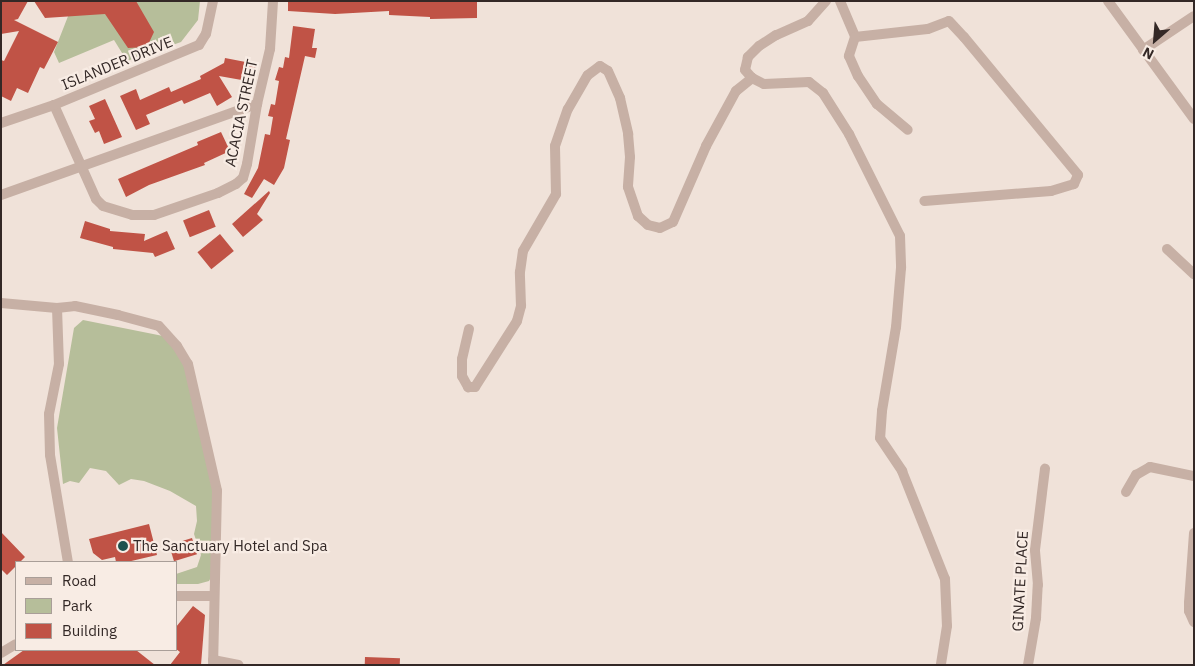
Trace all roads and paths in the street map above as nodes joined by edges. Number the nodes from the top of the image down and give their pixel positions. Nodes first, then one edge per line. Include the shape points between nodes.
1 (213, 1) edge
2 (273, 1) edge
3 (826, 1) edge
4 (840, 1) edge
5 (1108, 1) edge
6 (1194, 16) edge
7 (855, 37) junction
8 (1142, 50) junction
9 (752, 78) junction
10 (257, 104) junction
11 (54, 105) junction
12 (1194, 119) edge
13 (1, 123) edge
14 (908, 130) dead end
15 (83, 168) junction
16 (1, 195) edge
17 (924, 201) dead end
18 (1167, 249) dead end
19 (1194, 274) edge
20 (1, 302) edge
21 (57, 308) junction
22 (468, 329) dead end
23 (1045, 469) dead end
24 (1194, 476) edge
25 (1126, 492) dead end
26 (1194, 533) edge
27 (68, 561) edge
28 (178, 596) edge
29 (214, 596) junction
30 (1194, 622) edge
31 (15, 645) edge
32 (1, 653) edge
33 (213, 662) edge
34 (234, 664) edge
35 (941, 665) edge
36 (1028, 665) edge

1 - 11 street, ISLANDER DRIVE via 206,34 198,45
2 - 10 street, ACACIA STREET via 270,49
3 - 9 street via 808,21 776,35 748,57 745,70
4 - 7 street
5 - 8 street
6 - 8 street
7 - 14 street via 849,56 858,76 877,104
7 - 17 street via 928,29 948,21 1078,175 1074,184 1051,191
8 - 12 street
9 - 22 street via 736,91 710,138 673,222 660,228 648,225 638,216 630,194 628,134 620,98 608,71 600,66 588,75 568,109 555,146 556,194 523,251 521,306 517,321 475,388 468,387 462,376
9 - 35 street via 764,84 809,82 823,93 849,134 900,236 896,326 880,438 902,471 945,579 947,626
10 - 15 street
10 - 15 street, ACACIA STREET via 242,178 218,193 154,215 132,215 112,210 96,199
11 - 13 street, ISLANDER DRIVE
11 - 15 street, ACACIA STREET
15 - 16 street
18 - 19 street
20 - 21 street
21 - 27 street via 60,364 49,414 50,455
21 - 29 street via 75,306 159,326 188,364 217,490 217,580
23 - 36 street, GINATE PLACE via 1035,550 1036,618
24 - 25 street via 1150,467 1136,475
26 - 30 street via 1189,603
28 - 29 street
29 - 33 street
31 - 32 street
33 - 34 street

